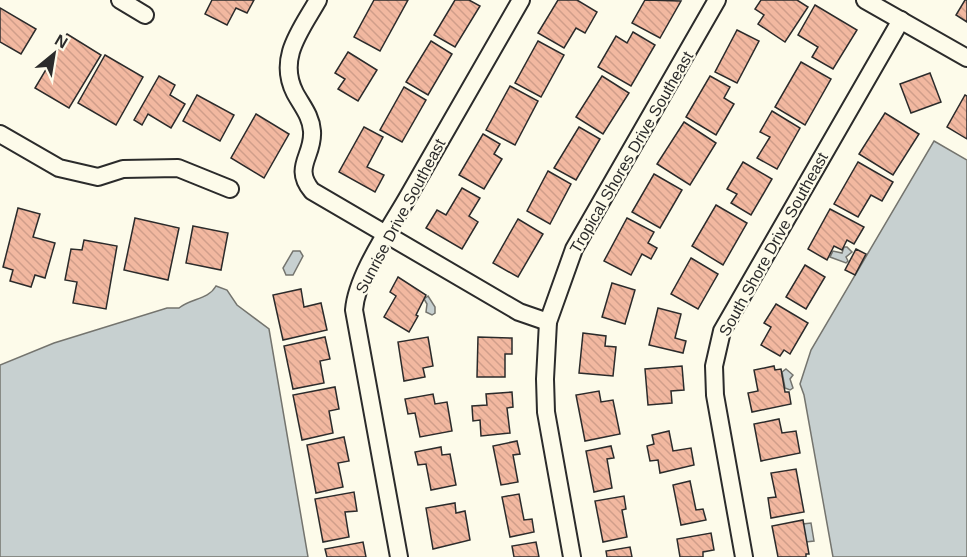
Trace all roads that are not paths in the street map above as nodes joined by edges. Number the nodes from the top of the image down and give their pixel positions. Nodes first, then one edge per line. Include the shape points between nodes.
1 (120, 0) edge
2 (318, 0) edge
3 (521, 0) edge
4 (717, 0) edge
5 (866, 0) edge
6 (146, 15) dead end
7 (901, 20) junction
8 (967, 58) edge
9 (0, 134) edge
10 (230, 189) dead end
11 (387, 234) junction
12 (548, 322) junction
13 (399, 557) edge
14 (572, 557) edge
15 (744, 557) edge

1 - 6 street
2 - 11 street via 297,36 288,71 313,133 302,174 312,191
3 - 11 street, Sunrise Drive Southeast
4 - 12 street, Tropical Shores Drive Southeast via 574,249
5 - 7 street
7 - 8 street
7 - 15 street, South Shore Drive Southeast via 722,331 714,366 716,395
9 - 10 street via 59,168 98,177 123,169 178,168
11 - 12 street via 519,312
11 - 13 street, Sunrise Drive Southeast via 359,285 354,310
12 - 14 street, Tropical Shores Drive Southeast via 546,412

